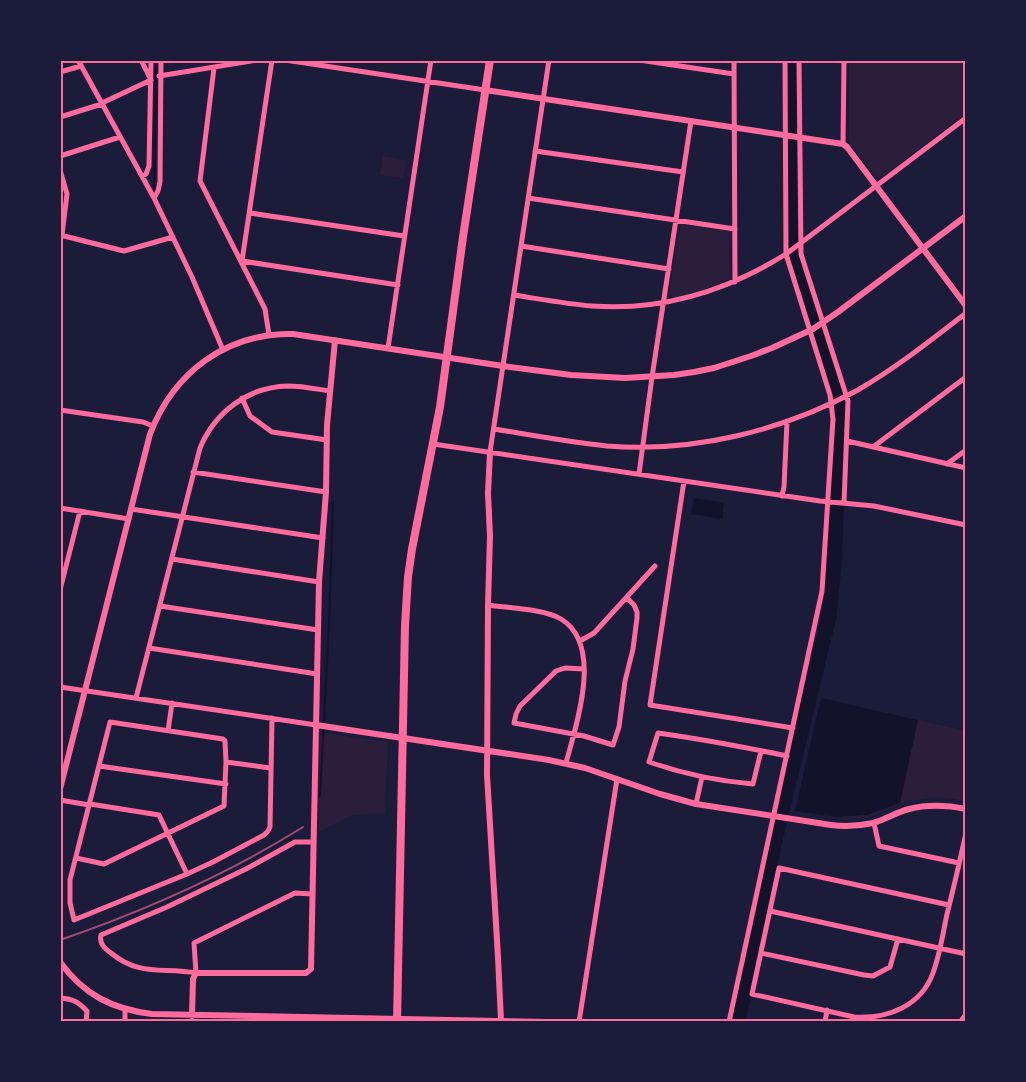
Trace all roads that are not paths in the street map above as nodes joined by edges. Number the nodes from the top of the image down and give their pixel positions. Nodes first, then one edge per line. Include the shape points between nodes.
1 (141, 60) edge
2 (151, 60) edge
3 (161, 60) edge
4 (258, 60) edge
5 (272, 60) edge
6 (285, 60) edge
7 (431, 60) edge
8 (490, 60) edge
9 (549, 60) edge
10 (639, 60) edge
11 (734, 60) edge
12 (785, 60) edge
13 (799, 60) edge
14 (844, 60) edge
15 (80, 63) edge
16 (214, 68) junction
17 (60, 72) edge
18 (734, 74) junction
19 (161, 76) junction
20 (151, 78) junction
21 (428, 81) junction
22 (485, 90) junction
23 (543, 98) junction
24 (102, 104) junction
25 (60, 117) edge
26 (966, 118) edge
27 (692, 121) junction
28 (734, 127) junction
29 (787, 136) junction
30 (120, 137) junction
31 (799, 137) junction
32 (843, 144) junction
33 (535, 150) junction
34 (60, 156) edge
35 (60, 170) edge
36 (683, 172) junction
37 (142, 176) junction
38 (876, 186) junction
39 (154, 198) junction
40 (528, 198) junction
41 (249, 213) junction
42 (966, 216) edge
43 (676, 221) junction
44 (735, 229) junction
45 (61, 235) edge
46 (404, 236) junction
47 (173, 237) junction
48 (800, 242) junction
49 (521, 246) junction
50 (923, 248) junction
51 (786, 254) junction
52 (241, 261) junction
53 (669, 269) junction
54 (735, 282) junction
55 (398, 285) junction
56 (514, 295) junction
57 (664, 303) junction
58 (966, 306) edge
59 (966, 314) edge
60 (821, 323) junction
61 (811, 329) junction
62 (268, 335) junction
63 (335, 340) junction
64 (388, 348) junction
65 (223, 350) junction
66 (447, 357) junction
67 (503, 366) junction
68 (652, 377) junction
69 (966, 377) edge
70 (330, 391) junction
71 (846, 395) junction
72 (242, 398) junction
73 (832, 403) junction
74 (60, 410) edge
75 (787, 421) junction
76 (153, 426) junction
77 (494, 429) junction
78 (327, 440) junction
79 (847, 441) junction
80 (434, 444) junction
81 (642, 447) junction
82 (873, 447) junction
83 (966, 450) edge
84 (490, 452) junction
85 (947, 464) junction
86 (966, 468) edge
87 (193, 472) junction
88 (639, 474) junction
89 (684, 481) junction
90 (326, 492) junction
91 (782, 496) junction
92 (830, 502) junction
93 (842, 503) junction
94 (60, 508) edge
95 (131, 509) junction
96 (80, 511) junction
97 (183, 517) junction
98 (129, 519) junction
99 (966, 525) edge
100 (323, 538) junction
101 (172, 559) junction
102 (656, 566) dead end
103 (319, 582) junction
104 (60, 590) edge
105 (627, 598) junction
106 (488, 605) junction
107 (160, 606) junction
108 (318, 630) junction
109 (580, 640) junction
110 (149, 648) junction
111 (584, 669) junction
112 (317, 674) junction
113 (60, 687) edge
114 (85, 690) junction
115 (136, 698) junction
116 (172, 703) junction
117 (272, 718) junction
118 (316, 725) junction
119 (793, 728) junction
120 (168, 731) junction
121 (573, 734) junction
122 (404, 738) junction
123 (487, 750) junction
124 (761, 751) junction
125 (787, 756) junction
126 (226, 762) junction
127 (566, 764) junction
128 (99, 766) junction
129 (270, 768) junction
130 (702, 777) junction
131 (617, 778) junction
132 (226, 784) junction
133 (60, 789) edge
134 (60, 800) edge
135 (90, 804) junction
136 (696, 804) junction
137 (966, 809) edge
138 (776, 817) junction
139 (874, 823) junction
140 (966, 833) edge
141 (168, 834) junction
142 (313, 842) junction
143 (76, 858) junction
144 (959, 863) junction
145 (187, 874) junction
146 (312, 894) junction
147 (950, 905) junction
148 (770, 911) junction
149 (897, 939) junction
150 (940, 948) junction
151 (761, 953) junction
152 (966, 954) edge
153 (60, 962) edge
154 (196, 973) junction
155 (60, 998) edge
156 (125, 1010) junction
157 (827, 1010) junction
158 (966, 1015) edge
159 (192, 1019) edge
160 (397, 1021) edge
161 (86, 1022) edge
162 (125, 1022) edge
163 (501, 1022) edge
164 (547, 1022) edge
165 (579, 1022) edge
166 (729, 1022) edge
167 (825, 1022) edge
168 (961, 1022) edge

1 - 20 street
2 - 20 street
3 - 19 street
4 - 16 street
5 - 41 street
6 - 21 street
7 - 21 street
8 - 22 main road
9 - 23 street
10 - 18 street
11 - 18 street
12 - 29 street
13 - 31 street
14 - 32 street
15 - 17 street
15 - 24 street
16 - 19 street
16 - 52 street via 200,181
18 - 28 street
19 - 20 street
19 - 39 street via 160,182
20 - 24 street
20 - 37 street via 149,166
21 - 22 street
21 - 46 street
22 - 23 street
22 - 66 main road
23 - 27 street
23 - 33 street
24 - 25 street
24 - 30 street
26 - 38 street
27 - 28 street
27 - 36 street
28 - 29 street
28 - 44 street
29 - 31 street
29 - 51 street
30 - 34 street
30 - 37 street
31 - 32 street
31 - 48 street
32 - 38 street
33 - 36 street
33 - 40 street
35 - 45 street via 68,194
36 - 43 street
37 - 39 street
38 - 48 street
38 - 50 street
39 - 47 street
40 - 43 street
40 - 49 street
41 - 46 street
41 - 52 street
42 - 50 street
43 - 44 street
43 - 53 street
44 - 54 street
45 - 47 street via 124,250
46 - 55 street
47 - 65 street
48 - 51 street
48 - 60 street
49 - 53 street
49 - 56 street
50 - 58 street
50 - 60 street
51 - 54 street
51 - 61 street
52 - 55 street
52 - 62 street via 265,309
53 - 57 street
54 - 57 street
55 - 64 street
56 - 57 street via 590,306
56 - 67 street
57 - 68 street
59 - 71 street via 886,372
60 - 61 street
60 - 71 street
61 - 68 street via 733,363
61 - 73 street
62 - 63 street
62 - 65 street
63 - 64 street
63 - 70 street
64 - 66 street
65 - 76 street via 178,385
66 - 67 street
66 - 80 main road
67 - 68 street via 590,376
67 - 77 street
68 - 81 street
69 - 82 street
70 - 72 street via 279,386
70 - 78 street
71 - 73 street
71 - 79 street
72 - 78 street via 250,416 272,432
72 - 87 street via 209,428
73 - 75 street
73 - 92 street
74 - 76 street
75 - 81 street via 725,438
75 - 91 street
76 - 95 street
77 - 81 street via 606,446
77 - 84 street
78 - 90 street
79 - 82 street
79 - 93 street
80 - 84 street
80 - 122 main road via 408,577
81 - 88 street
82 - 85 street
83 - 85 street
84 - 88 street
84 - 106 street
85 - 86 street
87 - 90 street
87 - 97 street
88 - 89 street
89 - 91 street
89 - 119 street via 651,705
90 - 100 street
91 - 92 street
92 - 93 street
92 - 119 street via 822,591
93 - 99 street
94 - 96 street
95 - 97 street
95 - 98 street
96 - 98 street
96 - 104 street
97 - 100 street
97 - 101 street
98 - 114 street
100 - 103 street
101 - 103 street
101 - 107 street
102 - 105 street
103 - 108 street
105 - 109 street via 594,633
105 - 121 street via 634,605 637,618 613,745
106 - 109 street via 551,615 570,626
106 - 123 street
107 - 108 street
107 - 110 street
108 - 112 street
109 - 111 street
110 - 112 street
110 - 115 street
111 - 121 street
111 - 121 street via 556,671 520,706 514,723
112 - 118 street
113 - 114 street
114 - 115 street
114 - 133 street
115 - 116 street
116 - 117 street
116 - 120 street
117 - 118 street
117 - 129 street
118 - 122 street
118 - 142 street
119 - 125 street
120 - 126 street via 223,739
120 - 128 street via 110,722
121 - 127 street
122 - 123 street
122 - 160 main road
123 - 127 street
123 - 163 street
124 - 125 street
124 - 130 street via 753,784
124 - 130 street via 658,733 649,762
125 - 138 street
126 - 129 street
126 - 132 street
127 - 131 street
128 - 132 street
128 - 135 street
129 - 145 street via 268,831
130 - 136 street
131 - 136 street
131 - 165 street
132 - 141 street via 224,806
134 - 135 street
135 - 141 street via 159,815
135 - 143 street
136 - 138 street
137 - 139 street via 921,807
138 - 139 street via 840,826
138 - 166 street
139 - 144 street via 879,846
140 - 144 street
141 - 143 street via 104,864
141 - 145 street
142 - 146 street
142 - 154 street via 295,842 167,907 100,934 100,943 107,951 136,968
143 - 145 street via 69,887 74,920
144 - 147 street
146 - 154 street via 295,893 194,942
146 - 154 street via 309,972
147 - 148 street via 779,868
147 - 150 street
148 - 149 street
148 - 151 street
149 - 150 street
149 - 151 street via 890,967 873,976
150 - 152 street
150 - 157 street via 922,992 903,1007 874,1017
151 - 157 street via 752,994
153 - 156 street via 82,987
154 - 159 street
155 - 161 street via 80,1004 87,1011
156 - 159 street
156 - 162 street
157 - 167 street
158 - 168 street
159 - 160 street
160 - 163 street
163 - 164 street

